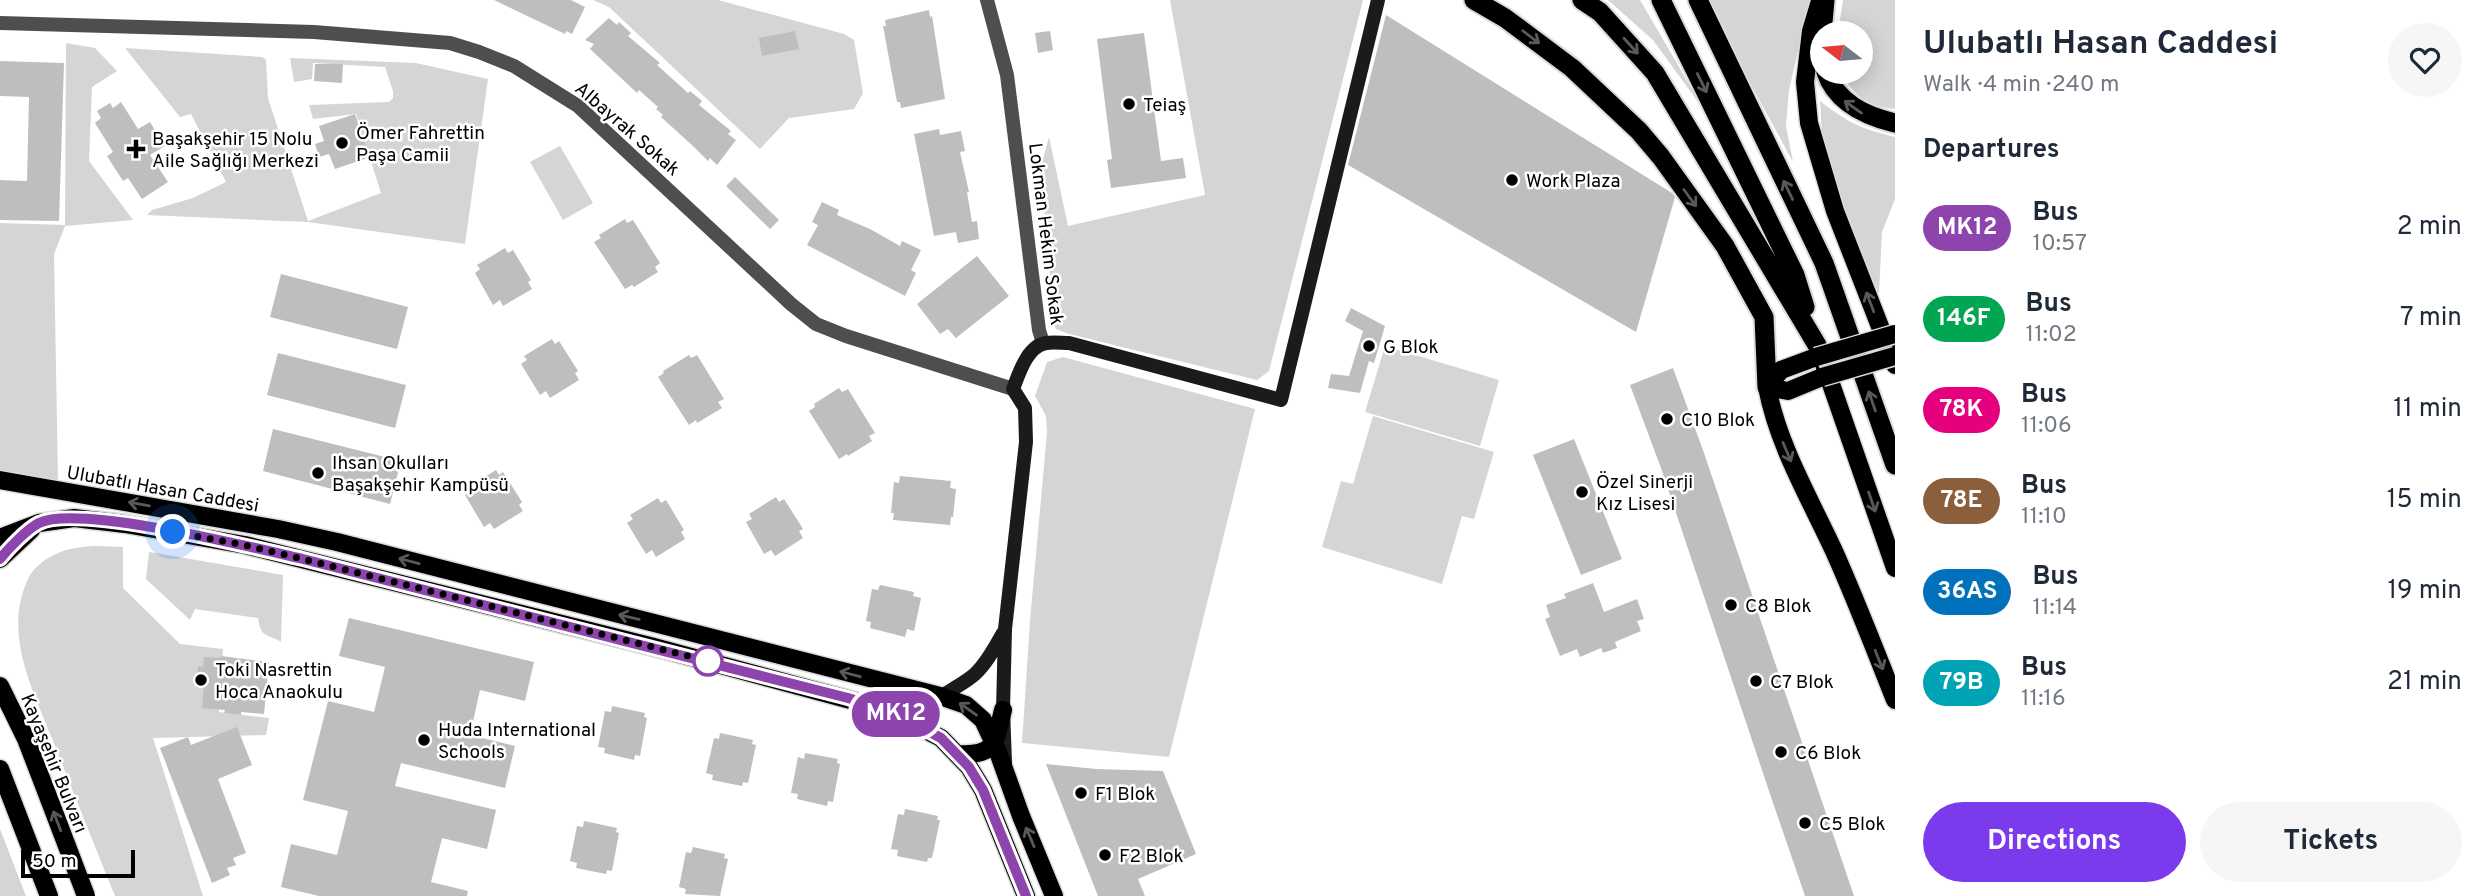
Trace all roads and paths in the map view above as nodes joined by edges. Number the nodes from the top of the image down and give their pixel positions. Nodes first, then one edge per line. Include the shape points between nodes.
1 (987, 0) edge
2 (1378, 0) edge
3 (1474, 0) edge
4 (1582, 0) edge
5 (1661, 0) edge
6 (1698, 0) edge
7 (1823, 0) edge
8 (1822, 21) edge
9 (0, 23) edge
10 (1834, 84) edge
11 (1895, 123) edge
12 (1895, 334) edge
13 (1043, 343) junction
14 (1817, 351) junction
15 (1895, 356) edge
16 (1895, 365) edge
17 (1767, 387) junction
18 (1013, 389) junction
19 (1895, 465) edge
20 (0, 480) edge
21 (32, 486) junction
22 (0, 488) edge
23 (39, 523) junction
24 (3, 534) edge
25 (0, 559) edge
26 (1895, 568) edge
27 (1005, 629) junction
28 (0, 686) edge
29 (940, 696) junction
30 (1895, 700) edge
31 (1003, 710) junction
32 (922, 727) junction
33 (994, 744) junction
34 (959, 754) junction
35 (0, 769) edge
36 (1006, 777) junction
37 (49, 896) edge
38 (86, 896) edge
39 (1026, 896) edge
40 (1054, 896) edge

1 - 13 street, Lokman Hekim Sokak via 1007,75
2 - 13 main road via 1281,400 1069,343
3 -> 17 highway via 1572,68 1661,157 1725,246 1764,317
4 -> 14 highway via 1600,12 1655,73
5 -> 14 highway via 1795,275
19 -> 6 highway via 1824,263
7 - 8 highway
16 -> 7 main road via 1835,211 1809,123 1805,82 1811,31
9 - 18 street, Albayrak Sokak via 314,32 450,43 479,52 514,66 578,106 817,324
11 -> 10 highway via 1859,112
12 - 14 main road, bridge
13 - 18 main road, Lokman Hekim Sokak via 1033,350
14 - 17 main road via 1781,370
14 -> 26 main road
15 - 17 main road, bridge via 1788,391
17 -> 30 main road via 1772,415
18 - 27 main road via 1025,408 1026,442
20 - 21 main road, Ulubatlı Hasan Caddesi
21 - 22 main road
29 -> 21 main road, Ulubatlı Hasan Caddesi via 337,542
23 - 24 main road
23 - 25 main road
23 - 32 main road via 93,520 244,545 848,698
27 - 29 main road via 975,674
27 - 31 main road
38 -> 28 main road, Kayaşehir Bulvarı, bridge via 26,739
29 - 32 main road
33 -> 29 main road, Ulubatlı Hasan Caddesi via 983,720 966,705
31 - 33 main road
31 - 36 main road
32 - 34 main road
33 - 34 main road via 975,755
33 - 36 main road, Ulubatlı Hasan Caddesi
34 - 39 main road via 983,790
35 - 37 main road
40 -> 36 main road, Ulubatlı Hasan Caddesi

